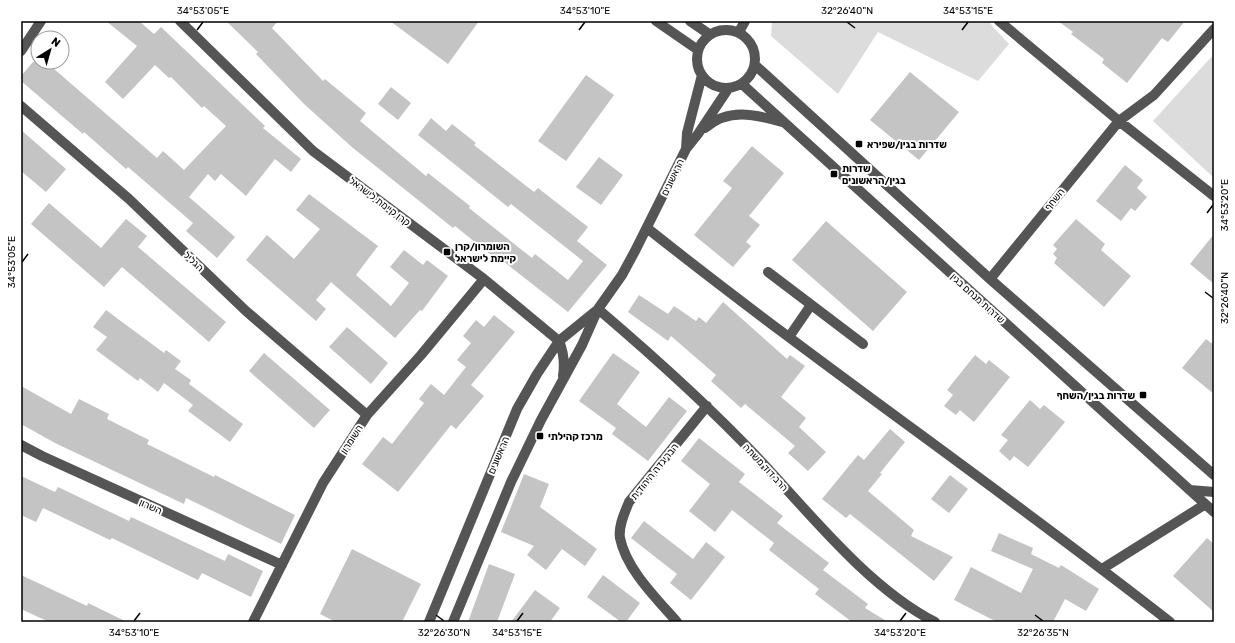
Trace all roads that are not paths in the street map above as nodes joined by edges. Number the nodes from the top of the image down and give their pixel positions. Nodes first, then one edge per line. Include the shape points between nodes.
1 (41, 21) edge
2 (180, 21) edge
3 (656, 21) edge
4 (690, 21) edge
5 (745, 21) edge
6 (1000, 21) edge
7 (1214, 29) edge
8 (739, 32) junction
9 (709, 34) junction
10 (21, 50) edge
11 (698, 50) junction
12 (755, 65) junction
13 (702, 75) junction
14 (742, 84) junction
15 (728, 89) junction
16 (21, 106) edge
17 (1119, 120) junction
18 (787, 124) junction
19 (698, 134) junction
20 (686, 149) junction
21 (1214, 196) edge
22 (647, 228) junction
23 (768, 272) dead end
24 (484, 279) junction
25 (990, 279) junction
26 (811, 305) junction
27 (598, 309) junction
28 (789, 338) junction
29 (559, 341) junction
30 (863, 344) dead end
31 (562, 382) junction
32 (708, 406) junction
33 (367, 415) junction
34 (21, 445) edge
35 (1214, 475) edge
36 (1190, 490) junction
37 (1214, 492) edge
38 (1204, 505) junction
39 (1214, 512) edge
40 (282, 565) junction
41 (1102, 569) junction
42 (253, 622) edge
43 (429, 622) edge
44 (453, 622) edge
45 (677, 622) edge
46 (935, 622) edge
47 (1170, 622) edge

1 - 10 street
2 - 24 street, קרן קיימת לישראל via 313,151
3 - 11 street
4 - 9 street
5 - 8 street
6 - 17 street
7 - 17 street, השחף via 1154,95
8 - 9 street via 729,29
8 - 12 street via 753,46 756,55
9 - 11 street
11 - 13 street via 698,66
12 - 14 street via 748,79
12 - 25 street
13 - 15 street via 713,86
13 - 20 street, הראשונים via 686,134
14 - 15 street
14 - 18 street, שדרות מנחם בגין
15 - 19 street, הראשונים
16 - 33 street, הגליל via 129,199 246,311
17 - 21 street
17 - 25 street, השחף
18 - 19 street via 760,116 736,114 713,121
18 - 36 street, שדרות מנחם בגין
19 - 20 street, הראשונים
20 - 22 street, הראשונים
22 - 27 street, הראשונים via 622,275
22 - 28 street
23 - 26 street
24 - 29 street, קרן קיימת לישראל
24 - 33 street, השומרון
25 - 35 street
26 - 28 street
26 - 30 street
27 - 29 street, הראשונים
27 - 31 street, הראשונים
27 - 32 street, הרב דוד משתה
28 - 41 street
29 - 31 street via 563,351
29 - 43 street, הראשונים via 518,409
31 - 44 street, הראשונים via 511,482
32 - 45 street, הבריגדה היהודית via 629,502 622,519 620,537 638,576
32 - 46 street, הרב דוד משתה via 847,553 886,589
33 - 40 street, השומרון via 323,483
34 - 40 street, השרון
36 - 37 street
36 - 38 street, שדרות מנחם בגין
38 - 39 street, שדרות מנחם בגין
38 - 41 street
40 - 42 street, השומרון
41 - 47 street

